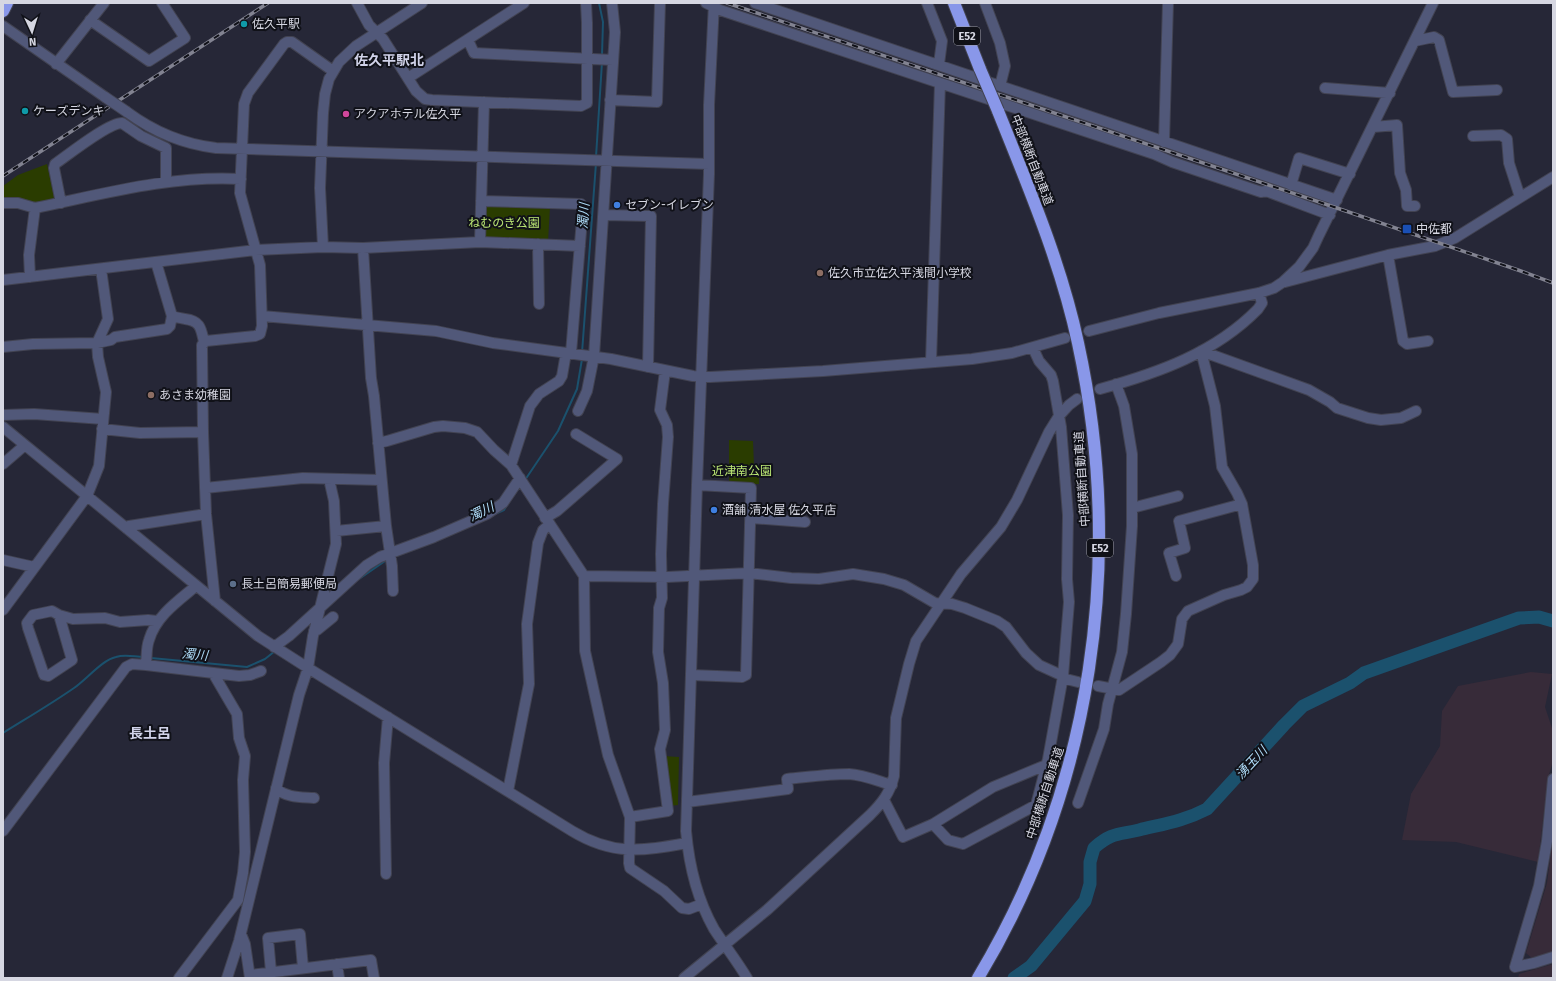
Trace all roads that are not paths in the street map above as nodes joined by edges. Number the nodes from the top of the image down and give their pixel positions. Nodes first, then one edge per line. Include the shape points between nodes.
1 (6, 3) edge
2 (104, 3) edge
3 (162, 3) edge
4 (357, 3) edge
5 (524, 3) edge
6 (586, 3) edge
7 (612, 3) edge
8 (660, 3) edge
9 (755, 3) edge
10 (927, 3) edge
11 (954, 3) edge
12 (985, 3) edge
13 (1168, 3) edge
14 (1433, 3) edge
15 (711, 4) edge
16 (416, 5) edge
17 (510, 7) edge
18 (3, 11) edge
19 (90, 20) junction
20 (3, 26) edge
21 (377, 32) junction
22 (468, 40) junction
23 (1415, 42) junction
24 (592, 59) junction
25 (612, 60) junction
26 (56, 64) junction
27 (939, 64) junction
28 (332, 71) junction
29 (408, 78) junction
30 (940, 82) junction
31 (1000, 86) junction
32 (1325, 88) dead end
33 (1497, 90) dead end
34 (1390, 93) junction
35 (610, 100) junction
36 (484, 102) junction
37 (1373, 126) junction
38 (1478, 133) dead end
39 (1164, 142) junction
40 (242, 149) junction
41 (322, 151) junction
42 (482, 156) junction
43 (604, 161) junction
44 (709, 164) junction
45 (1350, 174) junction
46 (1553, 177) edge
47 (241, 179) junction
48 (166, 182) junction
49 (1291, 185) junction
50 (1520, 197) junction
51 (1337, 200) junction
52 (481, 201) junction
53 (61, 202) junction
54 (3, 203) edge
55 (1407, 206) dead end
56 (35, 208) junction
57 (603, 215) junction
58 (1330, 215) junction
59 (480, 242) junction
60 (538, 244) junction
61 (580, 246) junction
62 (323, 247) junction
63 (363, 248) junction
64 (256, 250) junction
65 (1388, 255) junction
66 (156, 262) junction
67 (101, 269) junction
68 (30, 277) junction
69 (3, 280) edge
70 (1283, 282) junction
71 (1259, 293) junction
72 (539, 304) dead end
73 (172, 316) junction
74 (262, 316) junction
75 (368, 325) junction
76 (1089, 331) dead end
77 (1065, 338) dead end
78 (1428, 341) dead end
79 (204, 342) junction
80 (97, 343) junction
81 (3, 348) edge
82 (1033, 348) junction
83 (1201, 351) junction
84 (572, 354) junction
85 (592, 356) junction
86 (931, 362) junction
87 (648, 367) junction
88 (665, 371) junction
89 (701, 376) junction
90 (1116, 384) junction
91 (1100, 389) dead end
92 (1077, 399) dead end
93 (1416, 410) dead end
94 (578, 411) dead end
95 (3, 415) edge
96 (1059, 416) junction
97 (103, 424) junction
98 (3, 427) edge
99 (203, 432) junction
100 (576, 434) dead end
101 (378, 443) junction
102 (25, 445) junction
103 (3, 464) edge
104 (511, 465) junction
105 (330, 479) junction
106 (521, 479) junction
107 (381, 480) junction
108 (697, 485) junction
109 (204, 488) junction
110 (87, 496) junction
111 (1174, 500) dead end
112 (1242, 504) junction
113 (1132, 508) junction
114 (206, 514) junction
115 (751, 518) junction
116 (547, 522) junction
117 (805, 522) dead end
118 (386, 526) junction
119 (126, 528) junction
120 (336, 531) junction
121 (391, 558) junction
122 (3, 560) edge
123 (34, 567) junction
124 (749, 573) junction
125 (1172, 573) dead end
126 (584, 576) junction
127 (694, 576) junction
128 (662, 577) junction
129 (196, 586) junction
130 (393, 591) dead end
131 (215, 601) junction
132 (941, 604) junction
133 (320, 608) junction
134 (3, 610) edge
135 (59, 615) junction
136 (333, 617) dead end
137 (157, 622) junction
138 (315, 628) junction
139 (278, 649) junction
140 (146, 664) junction
141 (308, 668) junction
142 (261, 671) dead end
143 (213, 673) junction
144 (691, 675) junction
145 (1063, 676) junction
146 (1078, 682) dead end
147 (1098, 686) dead end
148 (1112, 689) junction
149 (388, 717) junction
150 (1046, 764) junction
151 (1553, 779) edge
152 (892, 785) junction
153 (276, 788) junction
154 (508, 791) junction
155 (314, 798) dead end
156 (1083, 799) dead end
157 (884, 800) junction
158 (687, 806) junction
159 (668, 811) junction
160 (630, 817) junction
161 (933, 824) junction
162 (3, 831) edge
163 (687, 843) junction
164 (629, 850) junction
165 (386, 874) dead end
166 (243, 901) junction
167 (702, 904) junction
168 (241, 934) junction
169 (724, 945) junction
170 (1553, 957) edge
171 (337, 964) junction
172 (303, 968) junction
173 (271, 972) junction
174 (250, 977) edge
175 (178, 978) edge
176 (227, 978) edge
177 (339, 978) edge
178 (374, 978) edge
179 (684, 978) edge
180 (746, 978) edge
181 (978, 978) edge

1 - 18 highway
2 - 19 street
3 - 19 street via 184,38 149,61
4 - 21 street via 369,25
5 - 17 street
6 - 24 street
7 - 25 street via 615,32
8 - 35 street via 657,102
9 - 27 street
10 - 27 street via 942,41
11 - 181 highway, 中部横断自動車道 / E52, bridge via 1043,227 1068,304 1087,391 1096,465 1100,546 1089,674 1074,747 1042,846 1007,926
12 - 31 street via 1000,43 1005,66
13 - 39 street
14 - 23 street
15 - 30 street
15 - 44 street
16 - 21 street
17 - 22 street
19 - 26 street
20 - 26 street
21 - 28 street via 356,46
21 - 29 street
22 - 24 street via 474,53
22 - 29 street
23 - 33 street via 1434,37 1439,40 1453,92
23 - 34 street
24 - 25 street
24 - 36 street via 588,103 582,106
25 - 35 street
26 - 40 street, bridge via 148,126 185,142
27 - 31 street
28 - 40 street via 292,42 284,44 245,99
28 - 41 street via 323,102
29 - 36 street via 425,99
30 - 58 street via 1261,192 1266,191
30 - 86 street
31 - 39 street
32 - 34 street
34 - 37 street
35 - 43 street
36 - 42 street
37 - 45 street
37 - 55 street via 1397,125 1400,173 1406,190
38 - 50 street via 1501,135 1507,139 1509,163
39 - 49 street
40 - 41 street
40 - 47 street
41 - 42 street
41 - 62 street via 320,188
42 - 43 street
42 - 52 street
43 - 44 street
43 - 57 street
44 - 89 street
45 - 49 street via 1299,158
45 - 51 street
46 - 50 street
47 - 48 street via 206,178
47 - 64 street via 241,200
48 - 53 street
48 - 53 street via 166,148 118,123 55,164
49 - 51 street
50 - 65 street via 1455,238 1435,246
51 - 58 street
52 - 59 street
52 - 61 street via 581,204 583,207
53 - 56 street
54 - 56 street via 18,203
56 - 68 street via 29,255
57 - 85 street
57 - 87 street via 651,216
58 - 70 street via 1313,248
59 - 60 street
59 - 63 street
60 - 61 street
60 - 72 street
61 - 84 street
62 - 63 street
62 - 64 street
63 - 75 street
64 - 66 street
64 - 74 street via 260,265
65 - 70 street
65 - 78 street via 1403,341 1407,344
66 - 67 street
66 - 73 street
67 - 68 street
67 - 80 street via 108,319
68 - 69 street
70 - 71 street
71 - 76 street via 1159,313
71 - 83 street via 1262,303 1253,315
73 - 79 street via 198,323
73 - 80 street via 167,329
74 - 75 street
74 - 79 street via 261,331 258,335
75 - 84 street via 436,331
75 - 101 street
77 - 82 street
79 - 99 street
80 - 81 street via 33,344
80 - 97 street via 106,392
82 - 86 street via 991,357
82 - 96 street via 1039,361 1051,375
83 - 90 street via 1178,364
83 - 93 street via 1309,390 1337,408 1368,418 1400,418
83 - 112 street via 1215,406 1222,467
84 - 85 street
84 - 104 street via 559,381 539,394 530,406
85 - 87 street
85 - 94 street via 587,391
86 - 89 street via 823,371
87 - 88 street
88 - 89 street
88 - 128 street via 660,410 667,425 668,437 663,504
89 - 108 street
90 - 91 street
90 - 113 street via 1124,406 1132,454
92 - 96 street
95 - 97 street via 34,414
96 - 132 street via 1009,515 961,574
96 - 145 street via 1068,515 1069,602
97 - 99 street via 140,433
97 - 110 street via 99,466
98 - 102 street
99 - 109 street
100 - 116 street via 617,459
101 - 104 street via 434,427 465,428 477,432
101 - 107 street
102 - 103 street
102 - 110 street
104 - 106 street
105 - 107 street
105 - 109 street via 303,478
105 - 120 street
106 - 116 street
106 - 121 street via 503,503 487,514
107 - 118 street
108 - 115 street via 751,488
108 - 127 street
109 - 114 street
110 - 119 street
110 - 123 street
111 - 113 street
112 - 125 street via 1179,521 1186,534 1185,548 1169,553
112 - 148 street via 1253,565 1253,579 1241,590 1188,611 1180,624 1178,644 1170,655 1124,688
113 - 148 street via 1123,645
114 - 119 street
114 - 131 street
115 - 117 street
115 - 124 street
116 - 126 street
116 - 154 street via 537,550 527,624 529,684
118 - 120 street
118 - 121 street
119 - 129 street
120 - 133 street via 336,544
121 - 130 street
121 - 133 street via 367,565
122 - 123 street
123 - 134 street
124 - 127 street
124 - 132 street via 819,579 845,574 864,575 894,581 931,602
124 - 144 street via 746,675
126 - 128 street
126 - 160 street via 586,663 608,755
127 - 128 street
127 - 144 street
128 - 159 street via 658,652 663,683 665,730 660,749
129 - 131 street
129 - 137 street
131 - 139 street
132 - 145 street via 952,604 997,621 1006,627 1039,665
132 - 152 street via 916,641 909,664 896,718
133 - 138 street
133 - 139 street
135 - 135 street via 48,611 33,615 27,623 44,675 48,676 72,660
135 - 137 street via 74,619 105,618 120,622
136 - 138 street via 317,630
137 - 140 street via 149,640
138 - 141 street
139 - 141 street
140 - 143 street
140 - 162 street via 132,664 126,667
141 - 149 street
141 - 153 street
142 - 143 street via 239,676
143 - 166 street via 236,714 238,733 245,756
144 - 158 street
145 - 146 street
145 - 150 street
147 - 148 street
148 - 156 street via 1102,735
149 - 154 street
149 - 165 street via 384,763
150 - 161 street via 993,787
150 - 161 street via 1036,805 963,844 948,840
151 - 170 street via 1547,841 1539,886 1515,967
152 - 157 street
152 - 158 street via 850,774 787,779 788,789
153 - 155 street via 290,796
153 - 166 street
154 - 164 street via 584,838 613,848
157 - 161 street via 903,837
157 - 169 street via 767,910
158 - 159 street
158 - 163 street
159 - 160 street
160 - 164 street
163 - 164 street
163 - 167 street
164 - 167 street via 630,868 664,891 682,908 689,909
166 - 168 street
166 - 175 street
167 - 169 street
168 - 174 street
168 - 176 street
169 - 179 street
169 - 180 street
171 - 172 street
171 - 177 street
171 - 178 street via 371,960
172 - 173 street
172 - 173 street via 300,934 268,938
173 - 174 street

